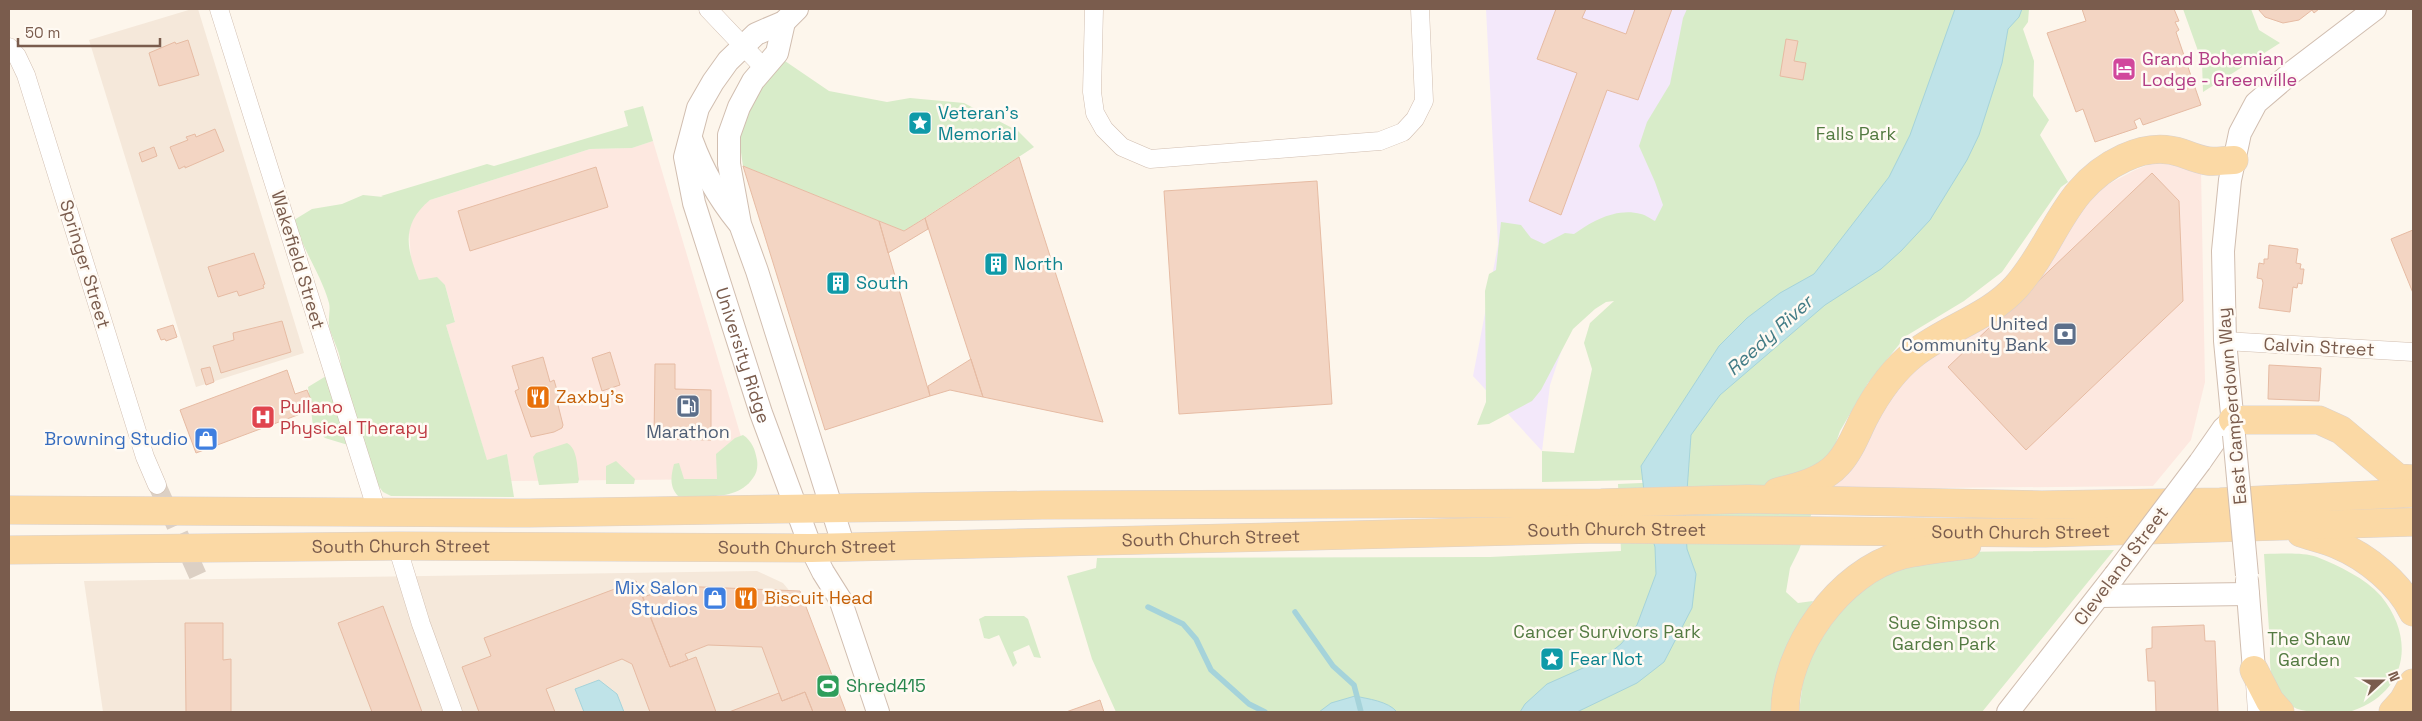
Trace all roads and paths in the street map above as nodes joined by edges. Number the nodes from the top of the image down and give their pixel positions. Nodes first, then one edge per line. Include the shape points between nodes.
1 (219, 9) edge
2 (708, 9) edge
3 (1094, 9) edge
4 (1420, 9) edge
5 (2375, 9) edge
6 (791, 16) edge
7 (744, 46) junction
8 (9, 47) edge
9 (764, 68) junction
10 (690, 136) junction
11 (2234, 160) junction
12 (740, 224) junction
13 (2225, 341) junction
14 (2413, 352) edge
15 (2234, 428) junction
16 (2413, 479) edge
17 (157, 485) tunnel mouth
18 (2413, 493) edge
19 (1748, 499) junction
20 (796, 508) junction
21 (831, 508) junction
22 (9, 510) edge
23 (377, 511) junction
24 (1601, 516) junction
25 (2413, 522) edge
26 (2286, 527) junction
27 (2045, 533) junction
28 (397, 546) junction
29 (844, 547) junction
30 (811, 548) junction
31 (9, 550) edge
32 (2248, 584) junction
33 (2100, 596) junction
34 (2413, 612) edge
35 (2254, 670) junction
36 (2413, 683) edge
37 (453, 712) edge
38 (878, 712) edge
39 (1785, 712) edge
40 (2008, 712) edge
41 (2257, 712) edge
42 (2280, 712) edge
43 (2393, 712) edge

1 - 23 street, Wakefield Street
2 - 7 street
3 - 4 street via 1092,92 1095,113 1104,129 1122,147 1150,159 1380,141 1403,132 1415,119 1424,101
5 - 11 street, East Camperdown Way via 2256,104 2240,133
6 - 7 street, University Ridge via 756,34
6 - 9 street, University Ridge via 777,53
7 - 9 street
7 - 10 street, University Ridge via 713,82 698,108
8 - 17 street, Springer Street via 26,75 145,456
9 - 12 street, University Ridge via 739,107 729,135 729,164
10 - 12 street via 721,201
10 - 20 street, University Ridge via 685,157 694,203 761,413
11 - 13 street, East Camperdown Way via 2223,251
11 - 19 main road via 2206,161 2163,148 2124,158 2105,169 2071,201 2029,272 2014,289 1974,319 1915,353 1902,365 1874,401 1838,464 1802,486
12 - 21 street, University Ridge
13 - 14 street, Calvin Street
13 - 15 street, East Camperdown Way
15 - 16 main road via 2319,420 2342,430 2398,478
15 - 32 street, East Camperdown Way, bridge
15 - 33 street, Cleveland Street, bridge via 2223,429
18 - 19 main road, South Church Street via 2220,502 2042,505
19 - 24 main road, South Church Street via 1716,500
20 - 21 main road, South Church Street
20 - 23 main road, South Church Street via 529,513
20 - 30 street, University Ridge
21 - 24 main road, South Church Street
21 - 29 street, University Ridge
22 - 23 main road, South Church Street
24 - 27 main road, South Church Street via 1716,529
24 - 29 main road, South Church Street
25 - 26 main road, South Church Street
26 - 27 main road, South Church Street
26 - 34 main road via 2337,544 2352,553 2392,583
27 - 39 main road via 1902,555 1858,578 1832,601 1809,630 1788,683
28 - 30 main road, South Church Street
28 - 31 main road, South Church Street
28 - 37 street
29 - 30 main road, South Church Street
30 - 38 street, University Ridge via 840,599
32 - 33 street
32 - 35 street, East Camperdown Way
33 - 40 street, Cleveland Street
35 - 41 street, East Camperdown Way
35 - 42 main road
36 - 43 main road via 2404,701

